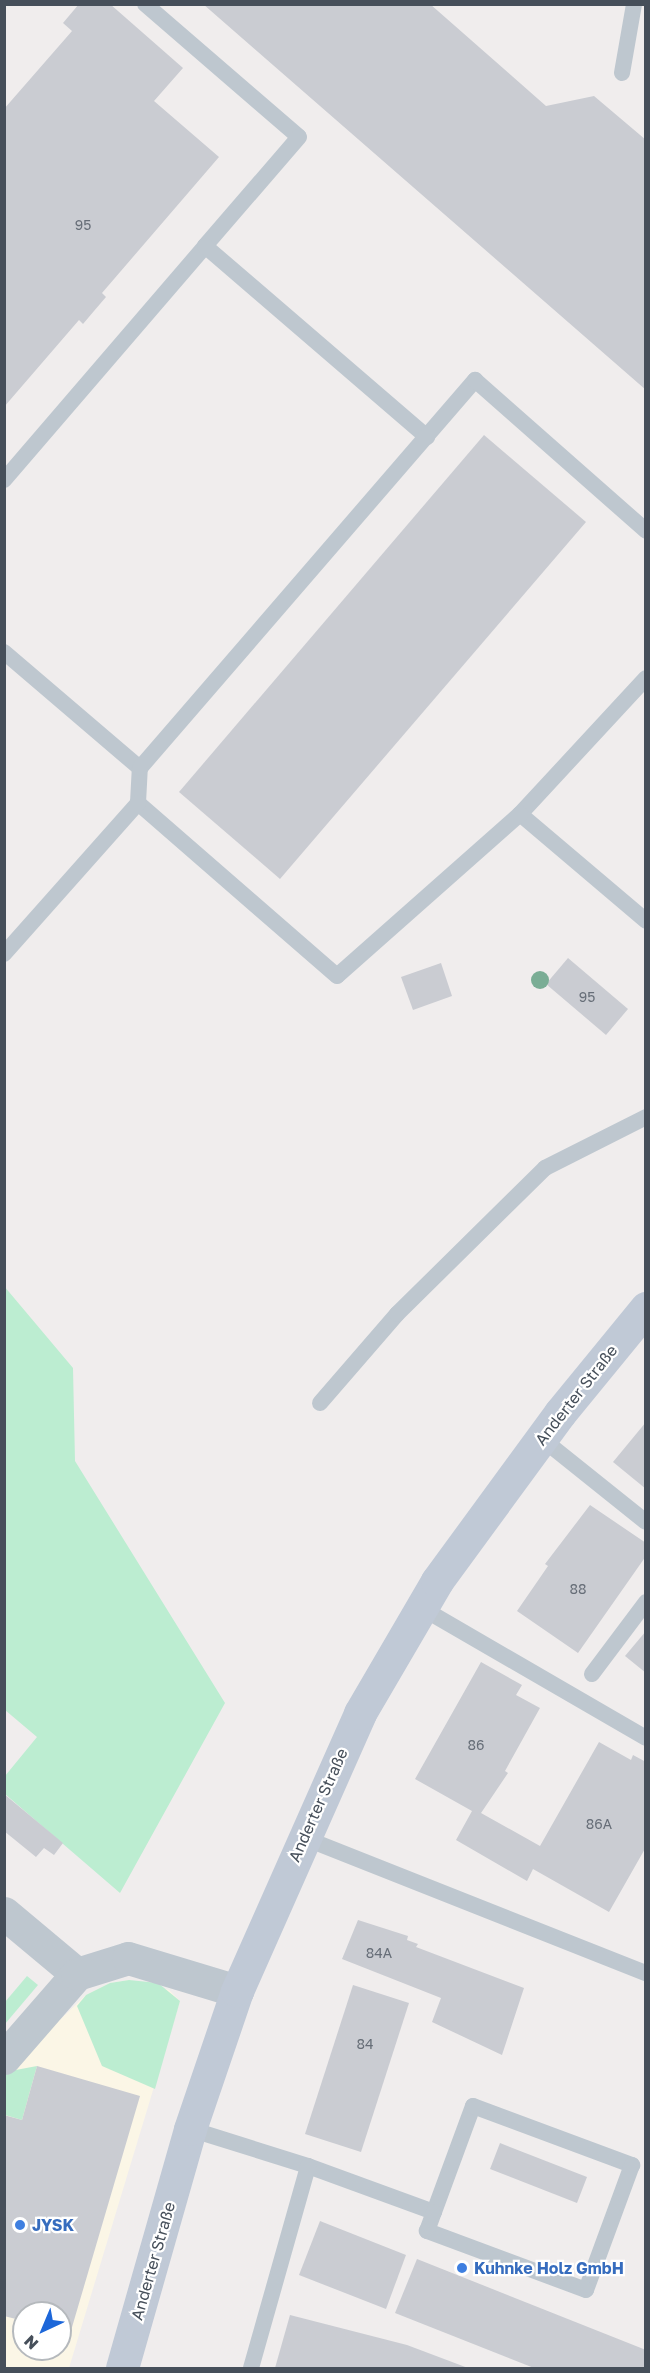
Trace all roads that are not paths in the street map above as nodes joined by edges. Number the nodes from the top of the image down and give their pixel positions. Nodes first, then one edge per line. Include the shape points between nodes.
1 (145, 4) edge
2 (634, 4) edge
3 (622, 73) dead end
4 (205, 246) junction
5 (427, 437) junction
6 (4, 480) edge
7 (645, 531) edge
8 (4, 652) edge
9 (645, 678) edge
10 (140, 768) junction
11 (138, 803) junction
12 (520, 814) junction
13 (645, 921) edge
14 (4, 954) edge
15 (645, 1117) edge
16 (645, 1308) edge
17 (320, 1403) dead end
18 (542, 1438) junction
19 (645, 1522) edge
20 (645, 1602) edge
21 (420, 1607) junction
22 (592, 1674) dead end
23 (645, 1738) edge
24 (302, 1837) junction
25 (4, 1913) edge
26 (645, 1973) edge
27 (77, 1974) junction
28 (237, 1991) junction
29 (4, 2058) edge
30 (190, 2129) junction
31 (308, 2166) junction
32 (434, 2212) junction
33 (122, 2368) edge
34 (251, 2368) edge

1 - 4 lane via 299,137
2 - 3 lane
4 - 5 lane
4 - 6 lane
5 - 7 lane via 475,380
5 - 10 lane
8 - 10 lane
9 - 12 lane
10 - 11 lane
11 - 12 lane via 337,976
11 - 14 lane
12 - 13 lane
15 - 17 lane via 545,1168 396,1314
16 - 18 main road, Anderter Straße
18 - 19 lane
18 - 21 main road, Anderter Straße
20 - 22 lane
21 - 23 lane
21 - 24 main road, Anderter Straße via 360,1713
24 - 26 lane
24 - 28 main road, Anderter Straße
25 - 27 street
27 - 28 street via 128,1958
27 - 29 street
28 - 30 main road, Anderter Straße
30 - 31 lane
30 - 33 main road, Anderter Straße
31 - 32 lane
31 - 34 lane
32 - 32 lane via 473,2106 632,2165 586,2290 427,2231

